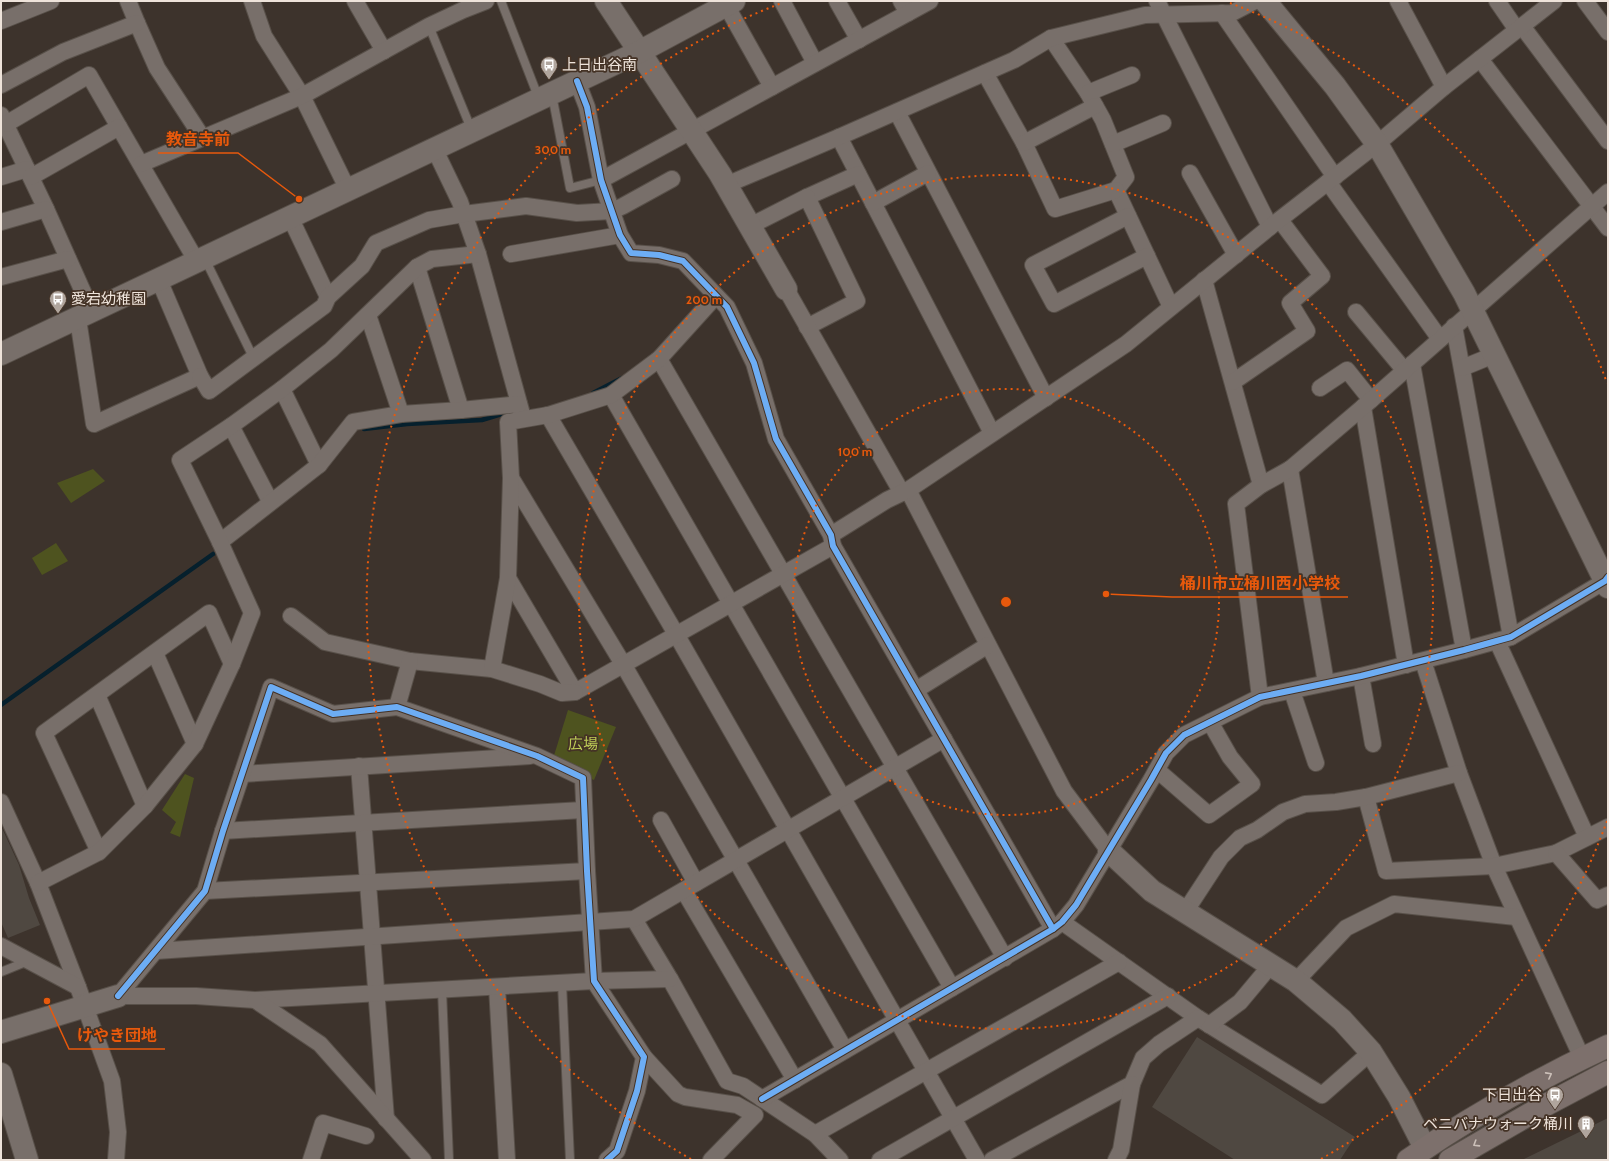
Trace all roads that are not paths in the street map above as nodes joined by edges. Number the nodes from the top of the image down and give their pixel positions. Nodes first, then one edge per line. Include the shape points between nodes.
1 (52, 1) edge
2 (128, 1) edge
3 (252, 1) edge
4 (355, 1) edge
5 (486, 1) edge
6 (501, 1) edge
7 (606, 1) edge
8 (782, 1) edge
9 (837, 1) edge
10 (930, 1) edge
11 (1255, 1) edge
12 (1265, 1) edge
13 (1398, 1) edge
14 (1497, 1) edge
15 (1554, 1) edge
16 (1585, 1) edge
17 (730, 3) edge
18 (461, 5) edge
19 (904, 7) edge
20 (1160, 8) edge
21 (1222, 13) junction
22 (1, 21) edge
23 (137, 23) junction
24 (429, 26) junction
25 (1519, 28) junction
26 (1608, 32) edge
27 (1051, 38) junction
28 (859, 40) junction
29 (384, 51) junction
30 (640, 52) junction
31 (1480, 59) junction
32 (815, 63) junction
33 (985, 73) junction
34 (1132, 75) dead end
35 (577, 81) junction
36 (1, 85) edge
37 (772, 87) junction
38 (1444, 87) junction
39 (302, 96) junction
40 (544, 98) junction
41 (1091, 99) junction
42 (897, 112) junction
43 (3, 119) edge
44 (1163, 123) dead end
45 (119, 127) junction
46 (691, 130) junction
47 (472, 132) junction
48 (202, 137) junction
49 (839, 137) junction
50 (1608, 141) edge
51 (1024, 143) junction
52 (1113, 144) junction
53 (1377, 144) junction
54 (435, 150) junction
55 (141, 164) junction
56 (29, 173) junction
57 (928, 173) junction
58 (1190, 173) dead end
59 (858, 174) junction
60 (1, 177) edge
61 (672, 179) dead end
62 (1332, 179) junction
63 (601, 180) junction
64 (726, 185) junction
65 (348, 190) junction
66 (1116, 190) junction
67 (1608, 192) edge
68 (806, 197) junction
69 (873, 203) junction
70 (1592, 206) junction
71 (46, 209) junction
72 (612, 211) junction
73 (464, 214) junction
74 (1128, 216) junction
75 (290, 218) junction
76 (1, 222) edge
77 (1275, 224) junction
78 (750, 226) junction
79 (1608, 228) edge
80 (620, 235) junction
81 (478, 254) junction
82 (511, 254) dead end
83 (1236, 255) junction
84 (1147, 256) junction
85 (68, 259) junction
86 (201, 260) junction
87 (417, 267) junction
88 (1, 277) edge
89 (159, 280) junction
90 (1204, 280) junction
91 (786, 289) joint
92 (716, 296) junction
93 (328, 297) junction
94 (1171, 307) junction
95 (1472, 311) junction
96 (1356, 312) dead end
97 (368, 315) junction
98 (85, 316) junction
99 (1454, 326) junction
100 (807, 327) junction
101 (1440, 339) junction
102 (1, 354) edge
103 (1494, 355) junction
104 (254, 359) junction
105 (659, 359) junction
106 (1409, 368) junction
107 (1462, 368) junction
108 (200, 376) junction
109 (1233, 382) junction
110 (1320, 388) dead end
111 (282, 389) junction
112 (611, 395) junction
113 (1046, 398) junction
114 (1367, 404) junction
115 (461, 410) junction
116 (522, 411) junction
117 (401, 414) junction
118 (548, 416) junction
119 (232, 426) junction
120 (992, 434) junction
121 (319, 465) junction
122 (1290, 469) junction
123 (512, 478) junction
124 (1261, 485) junction
125 (905, 491) junction
126 (270, 501) junction
127 (832, 540) junction
128 (220, 542) junction
129 (783, 574) junction
130 (508, 578) junction
131 (1607, 582) edge
132 (731, 603) junction
133 (291, 616) dead end
134 (676, 634) junction
135 (1504, 639) junction
136 (988, 645) junction
137 (1464, 650) junction
138 (155, 653) junction
139 (410, 661) junction
140 (1423, 661) junction
141 (232, 664) junction
142 (623, 664) junction
143 (1406, 665) junction
144 (492, 669) junction
145 (1361, 676) junction
146 (1326, 683) junction
147 (916, 690) junction
148 (1292, 691) junction
149 (575, 692) junction
150 (97, 695) junction
151 (1260, 697) junction
152 (397, 708) junction
153 (1210, 722) junction
154 (944, 740) junction
155 (195, 744) junction
156 (1373, 744) dead end
157 (538, 756) junction
158 (1316, 763) dead end
159 (359, 766) junction
160 (895, 768) junction
161 (1157, 770) junction
162 (1459, 773) junction
163 (242, 774) junction
164 (1366, 797) junction
165 (843, 798) junction
166 (1, 802) edge
167 (145, 806) junction
168 (583, 810) junction
169 (661, 820) dead end
170 (364, 823) junction
171 (1608, 827) edge
172 (788, 830) junction
173 (223, 831) junction
174 (1587, 837) junction
175 (1109, 851) junction
176 (99, 852) junction
177 (1556, 853) junction
178 (736, 860) junction
179 (1494, 866) junction
180 (587, 871) junction
181 (38, 883) junction
182 (368, 884) junction
183 (690, 887) junction
184 (206, 891) junction
185 (1608, 895) edge
186 (1185, 912) junction
187 (1516, 917) junction
188 (634, 919) junction
189 (590, 922) junction
190 (1058, 926) junction
191 (372, 938) junction
192 (1, 946) edge
193 (156, 951) junction
194 (1005, 958) junction
195 (28, 960) junction
196 (1118, 962) junction
197 (1271, 965) junction
198 (1, 972) edge
199 (670, 979) junction
200 (594, 981) junction
201 (1296, 981) junction
202 (562, 983) junction
203 (497, 987) junction
204 (952, 988) junction
205 (442, 990) junction
206 (377, 994) junction
207 (81, 996) junction
208 (118, 996) junction
209 (1168, 996) junction
210 (255, 1000) junction
211 (897, 1020) junction
212 (1204, 1021) junction
213 (1, 1032) edge
214 (1608, 1046) edge
215 (845, 1050) junction
216 (1371, 1052) junction
217 (644, 1057) junction
218 (1582, 1058) junction
219 (926, 1071) junction
220 (1608, 1072) edge
221 (1, 1074) edge
222 (795, 1080) junction
223 (1132, 1084) junction
224 (762, 1098) junction
225 (954, 1118) junction
226 (386, 1119) junction
227 (815, 1134) junction
228 (366, 1136) dead end
229 (1416, 1154) edge
230 (1118, 1155) edge
231 (27, 1160) edge
232 (116, 1160) edge
233 (311, 1160) edge
234 (423, 1160) edge
235 (449, 1160) edge
236 (506, 1160) edge
237 (570, 1160) edge
238 (607, 1160) edge
239 (711, 1160) edge
240 (840, 1160) edge
241 (880, 1160) edge
242 (977, 1160) edge
243 (992, 1160) edge
244 (1103, 1160) edge
245 (1450, 1160) edge

1 - 22 street
2 - 23 street
3 - 39 street via 264,36
4 - 29 street
5 - 18 street
6 - 40 lane
7 - 30 street
8 - 32 street
9 - 28 street
10 - 19 street
11 - 21 street via 1232,13
12 - 53 street via 1335,86
13 - 38 street
14 - 25 street
15 - 25 street
16 - 26 street
17 - 30 street
17 - 37 street
18 - 24 street
19 - 28 street
20 - 21 street
20 - 27 street via 1145,15
20 - 77 street
21 - 62 street
23 - 36 street via 62,52
23 - 48 street via 157,68
24 - 29 street
24 - 47 lane
25 - 31 street
25 - 50 street
27 - 33 street via 1014,60
27 - 41 street
28 - 32 street
29 - 39 street
30 - 35 street
30 - 46 street
31 - 38 street
31 - 70 street
32 - 37 street
33 - 42 street
33 - 51 street
34 - 41 street
35 - 40 street
35 - 63 street via 587,107
37 - 46 street
38 - 53 street
39 - 48 street
39 - 65 street
40 - 47 street
40 - 63 lane via 554,105 570,188
41 - 51 street
41 - 52 street
42 - 49 street
42 - 57 street
43 - 45 street via 89,75
43 - 56 street
44 - 52 street
45 - 55 street
45 - 56 street
46 - 63 street
46 - 64 street
47 - 54 street
48 - 55 street
49 - 59 street
49 - 64 street
51 - 66 street via 1055,209
52 - 66 street via 1126,177
53 - 62 street
53 - 95 street
54 - 65 street
54 - 73 street
55 - 86 street
56 - 60 street
56 - 71 street
57 - 69 street
57 - 113 street
58 - 83 street
59 - 68 street
59 - 69 street
61 - 72 street
62 - 77 street
62 - 101 street
63 - 72 street
64 - 78 street
65 - 75 street
66 - 74 street
67 - 70 street
68 - 78 street
68 - 100 street via 857,301
69 - 120 street
70 - 79 street
70 - 95 street
71 - 76 street
71 - 85 street
72 - 73 street via 577,213 526,206
72 - 80 street
73 - 81 street
73 - 93 street via 429,220 376,243 362,266
74 - 84 street
74 - 84 street via 1033,265 1054,304
75 - 86 street
75 - 93 street
77 - 83 street
77 - 109 street via 1322,276 1290,303 1307,331
78 - 91 street
80 - 82 street
80 - 92 street via 631,253 659,255 683,261
81 - 87 street via 432,259
81 - 116 street
83 - 90 street
84 - 94 street
85 - 88 street
85 - 98 street
86 - 89 street
86 - 104 lane
87 - 97 street
87 - 115 street
89 - 98 street
89 - 108 street
90 - 94 street
90 - 109 street
91 - 100 street
92 - 105 street
92 - 127 street via 727,307 754,363 776,439
93 - 104 street via 324,306
94 - 113 street via 1126,344
95 - 99 street
95 - 103 street
96 - 106 street
97 - 111 street via 331,350
97 - 117 street
98 - 102 street
98 - 108 street via 94,424
99 - 101 street
99 - 107 street
100 - 125 street
101 - 106 street
103 - 107 street
103 - 131 street
104 - 108 street via 209,391
105 - 112 street
105 - 129 street
106 - 114 street
106 - 137 street
107 - 135 street
109 - 124 street
110 - 114 street via 1347,370
111 - 119 street
111 - 121 street
112 - 118 street
112 - 132 street
113 - 120 street
114 - 122 street
114 - 143 street
115 - 116 street
115 - 117 street
116 - 118 street
116 - 123 street via 508,422
117 - 121 street via 353,422
118 - 134 street
119 - 126 street
119 - 128 street via 180,460
120 - 125 street
121 - 126 street
122 - 124 street
122 - 146 street
123 - 130 street
123 - 142 street
124 - 151 street via 1236,504
125 - 127 street
125 - 136 street
126 - 128 street
127 - 129 street
127 - 147 street
128 - 141 street via 252,613
129 - 132 street
129 - 160 street
130 - 144 street
130 - 149 street
131 - 135 street
132 - 134 street
132 - 165 street
133 - 139 street via 325,642
134 - 142 street
134 - 172 street
135 - 137 street
135 - 174 street
136 - 147 street
136 - 175 street via 1064,791
137 - 140 street
138 - 141 street via 209,614
138 - 150 street
138 - 155 street
139 - 144 street
139 - 152 street
140 - 143 street
140 - 162 street
141 - 155 street
142 - 149 street
142 - 178 street
143 - 145 street
144 - 149 street via 562,693
145 - 146 street
145 - 156 street
146 - 148 street
147 - 154 street
148 - 151 street
148 - 158 street
150 - 167 street
150 - 176 street via 44,733
151 - 153 street
152 - 157 street
152 - 163 street via 333,714 271,687
153 - 161 street via 1184,735 1166,753
153 - 161 street via 1230,757 1252,784 1209,815
154 - 160 street
154 - 190 street
155 - 167 street
157 - 159 street
157 - 168 street via 582,778
159 - 163 street
159 - 170 street
160 - 165 street
160 - 194 street
161 - 175 street
162 - 164 street
162 - 179 street
163 - 173 street
164 - 179 street via 1386,871
164 - 186 street via 1305,804 1283,812 1240,838 1221,857
165 - 172 street
165 - 204 street
166 - 181 street
167 - 176 street
168 - 170 street
168 - 180 street
169 - 183 street
170 - 173 street
170 - 182 street
171 - 174 street
172 - 178 street
172 - 211 street
173 - 184 street
174 - 177 street
175 - 186 street via 1152,891
175 - 190 street via 1076,905
176 - 181 street
177 - 179 street
177 - 185 street via 1597,900
178 - 183 street
178 - 215 street
179 - 187 street
180 - 182 street
180 - 189 street
181 - 207 street
182 - 184 street
182 - 191 street
183 - 188 street
183 - 222 street
184 - 193 street
186 - 197 street
187 - 201 street via 1394,904 1346,928
187 - 218 street
188 - 189 street
188 - 199 street
189 - 191 street
189 - 200 street
190 - 194 street
190 - 196 street
191 - 193 street
191 - 206 street
192 - 195 street
193 - 208 street
194 - 204 street
195 - 198 lane
195 - 207 street
196 - 209 street
196 - 219 street
197 - 201 street
197 - 212 street via 1240,1002
199 - 200 street
199 - 224 street via 727,1080
200 - 202 street
200 - 217 street
201 - 216 street via 1342,1020
202 - 203 street
202 - 237 lane
203 - 205 street
203 - 236 street
204 - 211 street
205 - 206 street
205 - 235 lane
206 - 210 street
206 - 226 street
207 - 208 street
207 - 213 street
207 - 232 street via 112,1081 118,1132
208 - 210 street via 196,996
209 - 212 street
209 - 225 street
210 - 226 street via 320,1044
211 - 215 street
211 - 219 street
212 - 216 street via 1322,1095
212 - 223 street via 1160,1044 1143,1058
214 - 218 main road
215 - 222 street
216 - 229 street via 1399,1097
217 - 238 street via 637,1091 617,1151
217 - 239 street via 678,1094 741,1107 755,1115
229 -> 218 main road
219 - 225 street
219 - 227 street
220 -> 245 main road via 1521,1118
221 - 231 street
222 - 224 street
223 - 230 street
223 - 243 street
224 - 227 street
225 - 241 street
225 - 242 street
226 - 234 street
227 - 240 street
228 - 233 street via 322,1123
230 - 244 street

